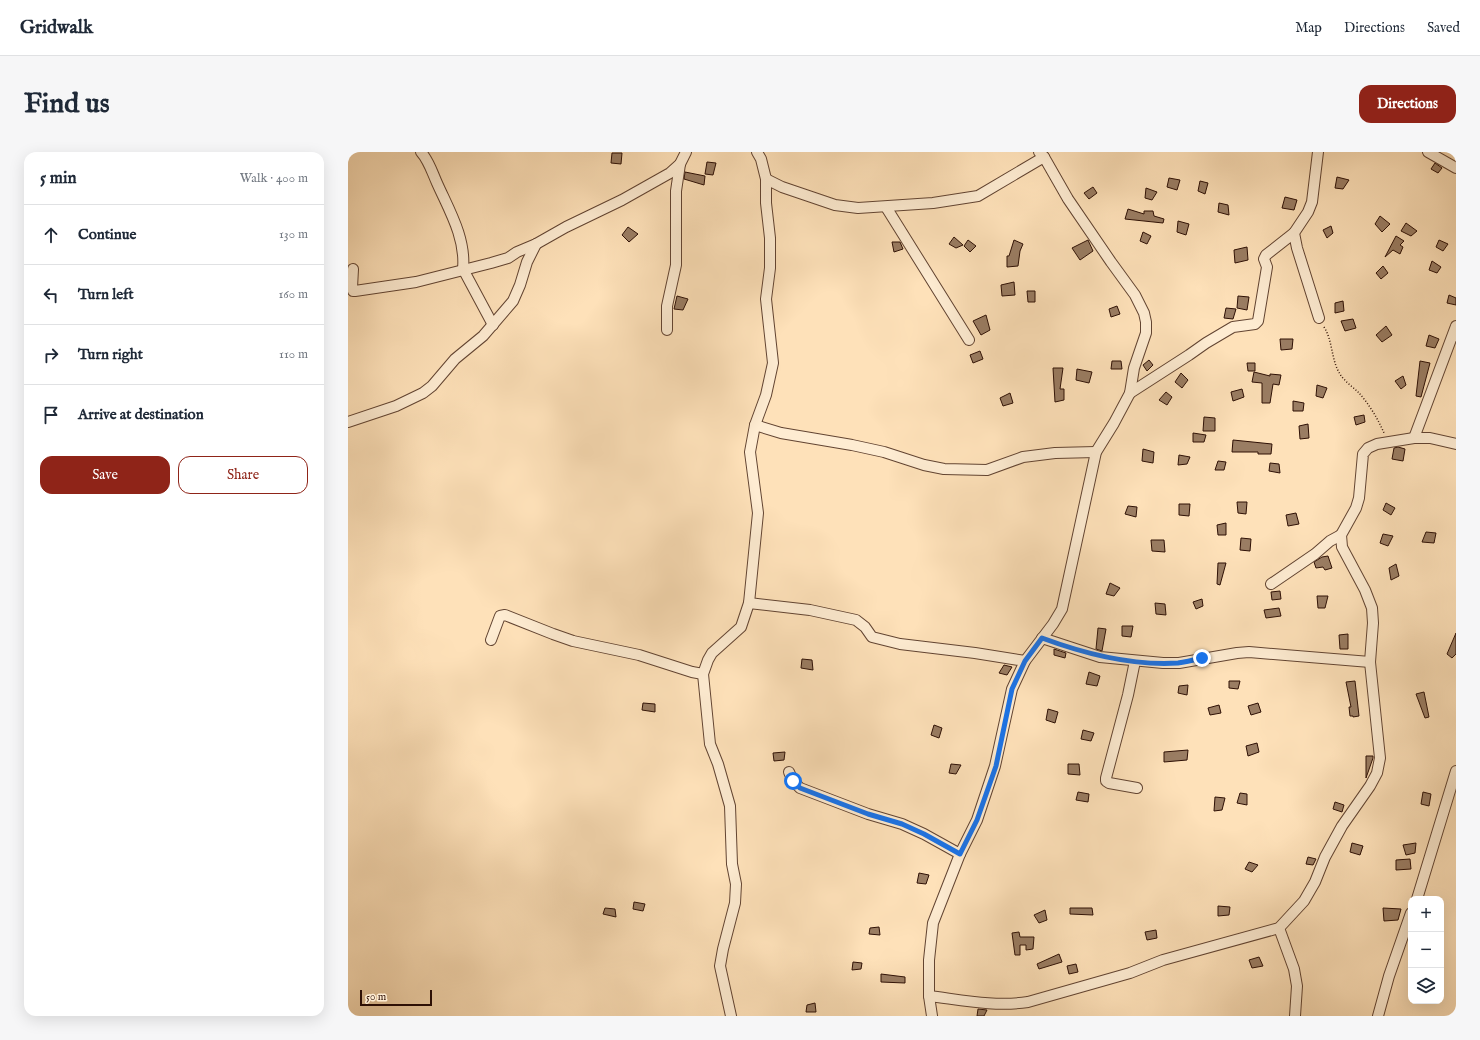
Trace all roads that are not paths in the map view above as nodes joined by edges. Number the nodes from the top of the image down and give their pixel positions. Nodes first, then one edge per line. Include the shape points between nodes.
1 (422, 152) edge
2 (686, 152) edge
3 (757, 152) edge
4 (1318, 152) edge
5 (1428, 152) edge
6 (1042, 154) edge
7 (680, 164) junction
8 (1456, 168) edge
9 (766, 178) junction
10 (886, 207) junction
11 (1294, 233) junction
12 (536, 244) junction
13 (353, 269) dead end
14 (464, 269) junction
15 (1319, 318) road end
16 (493, 325) junction
17 (1456, 326) edge
18 (667, 330) dead end
19 (969, 340) dead end
20 (1130, 393) junction
21 (348, 422) edge
22 (755, 425) junction
23 (1414, 438) junction
24 (1456, 444) edge
25 (1096, 452) junction
26 (1341, 535) junction
27 (1271, 584) dead end
28 (749, 603) junction
29 (1042, 638) junction
30 (491, 640) dead end
31 (1025, 661) junction
32 (1135, 661) junction
33 (1370, 662) junction
34 (703, 674) junction
35 (1456, 771) edge
36 (789, 772) dead end
37 (1137, 788) dead end
38 (960, 854) junction
39 (1417, 896) edge
40 (1408, 922) edge
41 (1279, 928) junction
42 (929, 996) junction
43 (731, 1016) edge
44 (932, 1016) edge
45 (1295, 1016) edge
46 (1378, 1016) edge

1 - 14 street via 456,224
2 - 7 street
3 - 9 street
4 - 11 street via 1312,202
5 - 8 street
6 - 10 street via 978,196
6 - 20 street via 1068,199 1135,295 1144,312 1146,333 1134,368
7 - 12 street via 675,170 641,189
7 - 18 street via 676,192 676,265 667,306
9 - 10 street via 782,187 835,205 858,208
9 - 22 street via 770,238 766,299 773,363 766,395
10 - 19 street
11 - 15 street
11 - 20 street via 1264,259 1267,267 1258,321 1255,324 1233,327
12 - 14 street via 502,260
12 - 16 street via 513,301
13 - 14 street via 352,288 355,291 416,282
14 - 16 street
16 - 21 street via 455,359 423,393 396,406
17 - 23 street
20 - 25 street
22 - 25 street via 781,433 852,445 944,469 987,470 1023,457
22 - 28 street via 750,452 758,513
23 - 24 street via 1430,438
23 - 26 street via 1377,444 1363,454 1356,508
25 - 29 street via 1062,609
26 - 27 street
26 - 33 street via 1342,547 1372,608
28 - 31 street via 810,610 856,620 866,627 872,637 900,644
28 - 34 street via 741,627 712,654
29 - 31 street
29 - 32 street via 1100,657
30 - 34 street via 500,616 505,615 573,641 639,655
31 - 38 street via 1012,689 996,766 989,787 977,820
32 - 33 street via 1179,663 1249,652
32 - 37 street via 1106,781
33 - 41 street via 1380,758 1377,773 1342,826 1304,901
34 - 43 street via 710,744 730,806 735,902 720,966
35 - 39 street
36 - 38 street via 800,788 902,824
38 - 42 street via 933,923
40 - 46 street
41 - 42 street via 1170,958 1130,973 1028,1002 996,1005
41 - 45 street via 1294,969 1297,986
42 - 44 street

